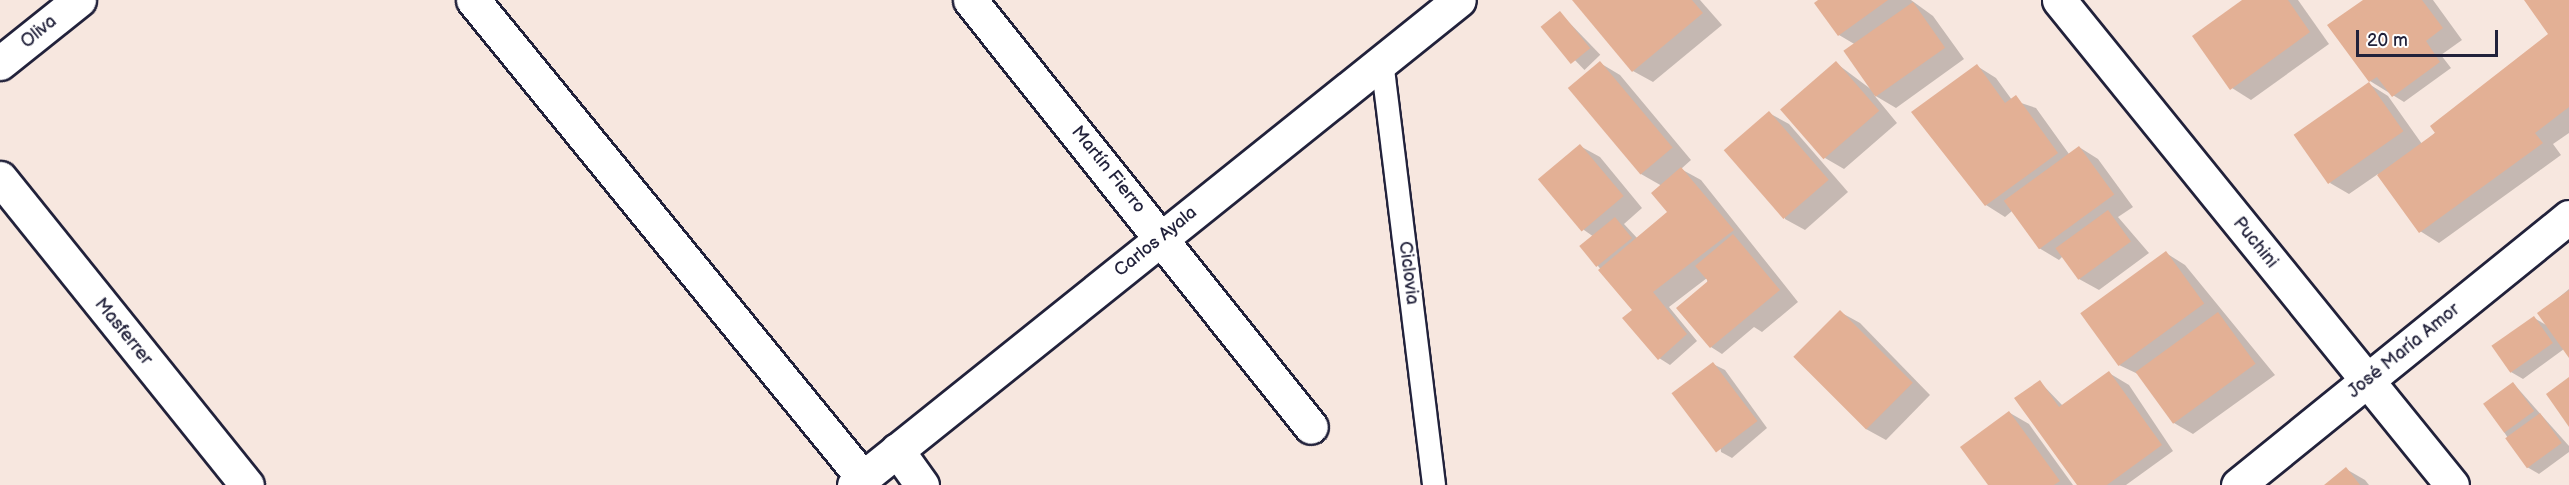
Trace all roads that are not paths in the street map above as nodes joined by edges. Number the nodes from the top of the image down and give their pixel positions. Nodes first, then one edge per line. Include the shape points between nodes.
1 (79, 0) edge
2 (473, 0) edge
3 (969, 0) edge
4 (1459, 0) edge
5 (2059, 0) edge
6 (1382, 61) junction
7 (0, 63) edge
8 (0, 178) edge
9 (2569, 217) edge
10 (1162, 237) junction
11 (2367, 381) junction
12 (1311, 427) dead end
13 (897, 450) junction
14 (858, 481) edge
15 (247, 485) edge
16 (922, 485) edge
17 (1434, 485) edge
18 (2238, 485) edge
19 (2452, 485) edge

1 - 7 street, Oliva
2 - 14 street
3 - 10 street, Martín Fierro
4 - 6 street, Carlos Ayala
5 - 11 street, Puchini
6 - 10 street, Carlos Ayala
6 - 17 lane, Ciclovia
8 - 15 street, Masferrer
9 - 11 street, José María Amor
10 - 12 street, Martín Fierro
10 - 13 street, Carlos Ayala
11 - 18 street, José María Amor
11 - 19 street, Puchini
13 - 14 street, Carlos Ayala
13 - 16 street

